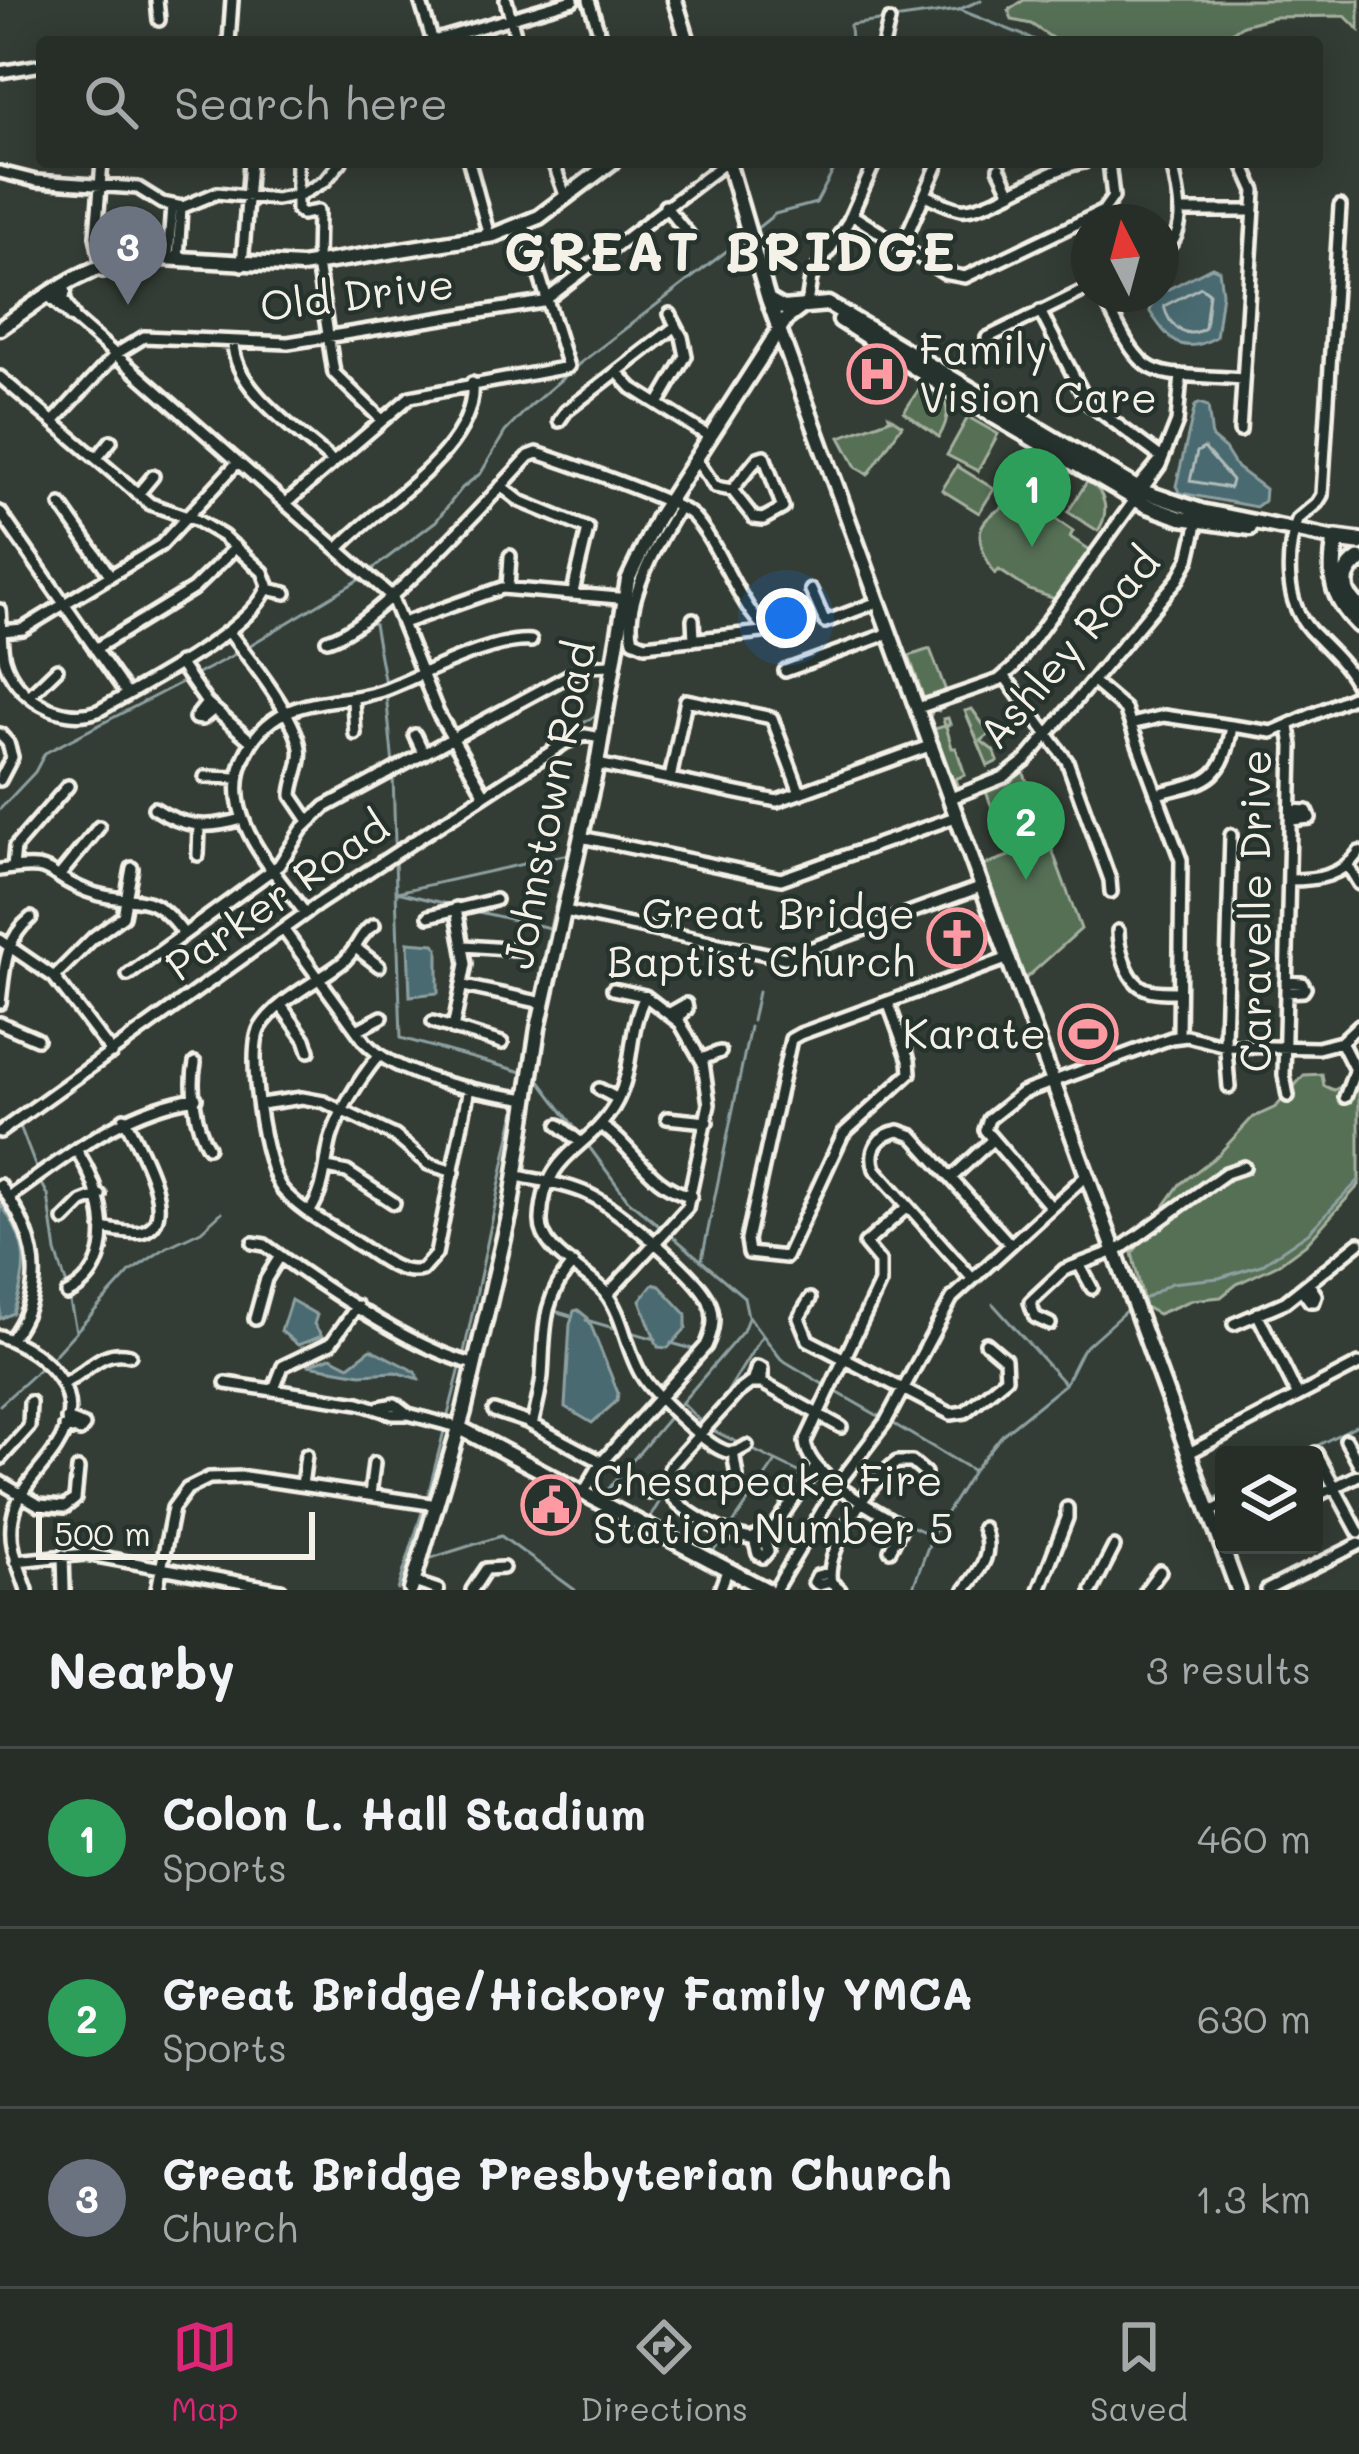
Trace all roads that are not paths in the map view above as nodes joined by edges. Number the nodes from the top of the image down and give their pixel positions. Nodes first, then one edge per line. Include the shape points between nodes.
1 (157, 0) edge
2 (232, 0) edge
3 (420, 0) edge
4 (506, 0) edge
5 (573, 0) edge
6 (590, 0) edge
7 (679, 1) edge
8 (510, 18) junction
9 (159, 20) dead end
10 (889, 22) dead end
11 (229, 36) edge
12 (430, 36) edge
13 (452, 36) edge
14 (515, 36) edge
15 (600, 36) edge
16 (687, 36) edge
17 (886, 36) edge
18 (36, 66) edge
19 (0, 72) edge
20 (101, 168) edge
21 (249, 168) edge
22 (297, 168) edge
23 (335, 168) edge
24 (471, 168) edge
25 (555, 168) edge
26 (605, 168) edge
27 (719, 168) edge
28 (729, 168) edge
29 (872, 168) edge
30 (937, 168) edge
31 (999, 168) dead end
32 (1047, 168) edge
33 (1110, 168) edge
34 (1173, 168) edge
35 (1245, 168) edge
36 (0, 172) edge
37 (100, 185) junction
38 (1010, 190) junction
39 (248, 195) junction
40 (926, 195) junction
41 (296, 196) junction
42 (566, 198) junction
43 (665, 206) junction
44 (1340, 206) dead end
45 (177, 207) junction
46 (1180, 211) junction
47 (1254, 211) junction
48 (852, 214) junction
49 (524, 225) junction
50 (1179, 232) edge
51 (689, 235) dead end
52 (489, 236) junction
53 (902, 246) junction
54 (173, 260) junction
55 (316, 264) junction
56 (242, 265) junction
57 (102, 269) junction
58 (56, 294) junction
59 (1071, 296) edge
60 (547, 298) junction
61 (768, 299) junction
62 (812, 304) junction
63 (1040, 311) junction
64 (1112, 312) edge
65 (670, 314) dead end
66 (833, 315) junction
67 (72, 316) joint
68 (676, 326) junction
69 (779, 330) junction
70 (0, 332) edge
71 (880, 335) junction
72 (328, 338) junction
73 (987, 338) dead end
74 (233, 342) junction
75 (116, 354) junction
76 (617, 372) junction
77 (1181, 375) junction
78 (0, 377) edge
79 (1243, 379) junction
80 (472, 383) junction
81 (658, 404) junction
82 (381, 419) junction
83 (54, 421) junction
84 (559, 421) dead end
85 (1240, 431) dead end
86 (710, 437) junction
87 (111, 441) dead end
88 (97, 458) junction
89 (696, 458) junction
90 (1162, 458) junction
91 (238, 462) junction
92 (333, 462) junction
93 (153, 476) dead end
94 (501, 486) junction
95 (733, 490) junction
96 (138, 494) junction
97 (1135, 496) junction
98 (286, 503) junction
99 (61, 505) dead end
100 (673, 506) junction
101 (0, 512) edge
102 (1199, 516) junction
103 (187, 519) junction
104 (95, 528) dead end
105 (1293, 533) junction
106 (83, 536) junction
107 (1333, 540) junction
108 (1359, 544) edge
109 (236, 547) junction
110 (338, 549) junction
111 (511, 556) dead end
112 (1359, 560) edge
113 (110, 575) junction
114 (508, 588) junction
115 (267, 589) junction
116 (811, 590) dead end
117 (573, 592) junction
118 (286, 593) dead end
119 (390, 595) junction
120 (629, 599) junction
121 (878, 602) junction
122 (64, 604) junction
123 (1359, 608) edge
124 (0, 610) edge
125 (693, 619) dead end
126 (403, 623) junction
127 (1359, 624) edge
128 (228, 631) junction
129 (2, 632) edge
130 (762, 632) junction
131 (890, 633) junction
132 (327, 640) dead end
133 (694, 640) junction
134 (531, 641) dead end
135 (784, 642) dead end
136 (95, 649) junction
137 (178, 663) junction
138 (612, 665) junction
139 (56, 669) dead end
140 (784, 671) dead end
141 (423, 675) junction
142 (1005, 676) junction
143 (1093, 681) junction
144 (1359, 692) edge
145 (127, 694) junction
146 (30, 695) junction
147 (353, 700) junction
148 (918, 708) junction
149 (284, 713) junction
150 (1131, 724) junction
151 (1232, 727) junction
152 (1289, 727) junction
153 (1049, 733) junction
154 (0, 734) edge
155 (355, 734) dead end
156 (415, 735) dead end
157 (601, 738) junction
158 (452, 740) junction
159 (252, 742) junction
160 (932, 746) junction
161 (423, 754) junction
162 (596, 764) junction
163 (428, 766) dead end
164 (205, 777) dead end
165 (238, 778) junction
166 (670, 779) junction
167 (0, 780) edge
168 (68, 786) dead end
169 (800, 793) junction
170 (1156, 794) junction
171 (485, 795) junction
172 (951, 798) junction
173 (154, 808) dead end
174 (958, 816) junction
175 (242, 819) junction
176 (309, 821) junction
177 (99, 827) dead end
178 (199, 827) junction
179 (1231, 835) dead end
180 (581, 837) junction
181 (1359, 852) edge
182 (197, 856) dead end
183 (1348, 866) junction
184 (14, 868) junction
185 (132, 868) dead end
186 (274, 869) junction
187 (0, 870) edge
188 (60, 875) junction
189 (1289, 880) junction
190 (1359, 884) edge
191 (983, 886) junction
192 (1111, 892) dead end
193 (129, 897) junction
194 (495, 900) dead end
195 (456, 908) junction
196 (566, 911) junction
197 (305, 913) junction
198 (429, 916) dead end
199 (31, 918) dead end
200 (374, 926) dead end
201 (284, 928) junction
202 (1118, 932) dead end
203 (184, 934) junction
204 (6, 943) edge
205 (465, 946) junction
206 (357, 950) junction
207 (520, 950) dead end
208 (1009, 958) junction
209 (379, 966) dead end
210 (128, 975) dead end
211 (54, 977) junction
212 (320, 980) junction
213 (464, 986) junction
214 (613, 989) dead end
215 (1179, 992) junction
216 (645, 996) junction
217 (888, 1002) junction
218 (0, 1003) edge
219 (543, 1003) junction
220 (282, 1007) junction
221 (382, 1017) dead end
222 (433, 1022) dead end
223 (0, 1023) edge
224 (1359, 1025) edge
225 (453, 1029) junction
226 (357, 1030) junction
227 (1179, 1036) junction
228 (37, 1039) dead end
229 (1341, 1042) junction
230 (502, 1043) dead end
231 (1226, 1046) junction
232 (1285, 1048) junction
233 (309, 1051) dead end
234 (720, 1052) dead end
235 (112, 1053) junction
236 (379, 1055) junction
237 (702, 1059) junction
238 (630, 1062) junction
239 (195, 1063) dead end
240 (647, 1065) dead end
241 (1054, 1080) junction
242 (469, 1088) junction
243 (1228, 1088) dead end
244 (598, 1089) dead end
245 (1288, 1096) dead end
246 (1345, 1097) dead end
247 (196, 1098) junction
248 (618, 1099) junction
249 (528, 1100) junction
250 (261, 1104) junction
251 (343, 1111) junction
252 (124, 1118) junction
253 (667, 1118) dead end
254 (706, 1122) junction
255 (409, 1124) dead end
256 (559, 1125) dead end
257 (600, 1125) junction
258 (0, 1132) edge
259 (399, 1138) junction
260 (992, 1141) junction
261 (581, 1143) junction
262 (208, 1147) dead end
263 (76, 1150) junction
264 (1244, 1167) dead end
265 (327, 1168) junction
266 (454, 1172) junction
267 (1088, 1174) junction
268 (517, 1176) junction
269 (951, 1178) junction
270 (548, 1183) junction
271 (0, 1185) edge
272 (100, 1195) junction
273 (691, 1196) junction
274 (9, 1197) junction
275 (394, 1203) dead end
276 (908, 1206) junction
277 (1051, 1207) junction
278 (310, 1211) junction
279 (616, 1213) junction
280 (64, 1220) dead end
281 (607, 1224) dead end
282 (102, 1228) junction
283 (254, 1243) dead end
284 (1009, 1243) junction
285 (655, 1245) junction
286 (1358, 1246) edge
287 (1115, 1251) junction
288 (280, 1256) junction
289 (573, 1264) junction
290 (1079, 1264) junction
291 (422, 1270) junction
292 (971, 1277) junction
293 (429, 1286) dead end
294 (1092, 1288) dead end
295 (67, 1294) dead end
296 (607, 1295) junction
297 (810, 1299) dead end
298 (357, 1306) junction
299 (1257, 1313) junction
300 (255, 1319) dead end
301 (1050, 1324) dead end
302 (1234, 1324) dead end
303 (481, 1330) junction
304 (5, 1338) edge
305 (986, 1343) dead end
306 (130, 1355) dead end
307 (845, 1360) junction
308 (470, 1364) junction
309 (1359, 1364) edge
310 (226, 1382) dead end
311 (62, 1384) junction
312 (274, 1389) junction
313 (903, 1390) junction
314 (1298, 1396) junction
315 (661, 1397) junction
316 (30, 1402) dead end
317 (494, 1411) dead end
318 (817, 1414) junction
319 (532, 1425) junction
320 (841, 1426) dead end
321 (458, 1427) junction
322 (700, 1433) junction
323 (1346, 1440) dead end
324 (747, 1446) dead end
325 (734, 1452) junction
326 (1190, 1453) junction
327 (306, 1455) dead end
328 (0, 1459) edge
329 (602, 1462) junction
330 (374, 1463) dead end
331 (1359, 1464) edge
332 (1323, 1467) edge
333 (815, 1468) junction
334 (78, 1469) dead end
335 (925, 1473) dead end
336 (1359, 1475) edge
337 (736, 1476) dead end
338 (0, 1482) edge
339 (838, 1484) junction
340 (302, 1485) junction
341 (1333, 1488) junction
342 (584, 1492) junction
343 (1323, 1493) edge
344 (20, 1495) junction
345 (370, 1495) junction
346 (863, 1501) junction
347 (437, 1505) junction
348 (1215, 1505) edge
349 (1066, 1508) dead end
350 (983, 1528) dead end
351 (1359, 1533) edge
352 (1359, 1544) edge
353 (1114, 1547) dead end
354 (890, 1550) dead end
355 (1229, 1554) edge
356 (63, 1555) junction
357 (16, 1561) junction
358 (503, 1568) dead end
359 (728, 1568) junction
360 (161, 1569) junction
361 (1160, 1571) dead end
362 (833, 1582) edge
363 (413, 1586) edge
364 (27, 1590) edge
365 (64, 1590) edge
366 (158, 1590) edge
367 (281, 1590) edge
368 (438, 1590) edge
369 (472, 1590) edge
370 (720, 1590) edge
371 (771, 1590) edge
372 (964, 1590) edge
373 (1039, 1590) edge
374 (1092, 1590) edge
375 (1146, 1590) edge
376 (1238, 1590) edge
377 (1267, 1590) edge

1 - 9 street
2 - 11 street
3 - 12 street
4 - 8 street
5 - 8 street
6 - 15 street
7 - 16 main road
8 - 13 street
8 - 14 street
10 - 17 street
18 - 19 street
20 - 37 street
21 - 39 street
22 - 41 street
23 - 41 street
24 - 52 street
25 - 42 street
26 - 42 main road
27 - 43 street, Old Drive
28 - 61 main road
29 - 48 street
30 - 40 street
31 - 38 street
32 - 38 street
33 - 53 street via 1113,197 1103,211 973,275 949,275
34 - 46 street
35 - 47 street
36 - 37 street
37 - 45 street via 142,188
37 - 57 street
38 - 40 street via 966,209
39 - 41 street
39 - 45 street via 214,194
39 - 56 street
40 - 53 street
41 - 55 street via 299,214 318,211
42 - 49 main road
43 - 51 street
43 - 60 street, Old Drive
44 - 105 street via 1322,494
45 - 54 street
46 - 47 street
46 - 50 street
47 - 79 street
48 - 53 street
48 - 62 street via 809,285
49 - 52 main road
49 - 60 street
52 - 55 main road
54 - 56 main road
54 - 57 main road
55 - 56 main road
55 - 72 street
57 - 58 main road
58 - 67 main road
58 - 70 main road
59 - 63 street
60 - 72 street, Old Drive
60 - 80 street via 568,367
61 - 62 main road via 780,307
61 - 69 main road
62 - 66 main road
62 - 69 main road, Johnstown Road
62 - 71 main road via 828,304
63 - 73 street
63 - 90 street via 1087,402
64 - 77 street via 1136,358 1150,370
65 - 68 street
66 - 71 main road
66 - 97 main road
67 - 75 street
68 - 76 street
68 - 81 street via 686,356
69 - 86 main road, Johnstown Road
69 - 121 main road
71 - 97 main road
72 - 74 street, Old Drive
72 - 82 street via 336,378
74 - 75 street, Old Drive via 151,336
74 - 92 street via 244,382
75 - 83 street
75 - 91 street
76 - 81 street
76 - 84 street
77 - 79 street
77 - 90 street via 1177,422
78 - 83 street
79 - 85 street
80 - 82 street via 418,393
80 - 110 street via 469,413 446,448
81 - 86 street
82 - 92 street
83 - 88 street
86 - 89 main road, Johnstown Road
87 - 88 street
88 - 96 street
89 - 95 street via 719,490
89 - 100 main road, Johnstown Road
90 - 97 street
91 - 98 street
91 - 103 street
92 - 98 street
93 - 96 street
94 - 100 street via 537,453
94 - 117 street via 588,529
94 - 119 street
95 - 95 street via 764,456 783,508 754,518
96 - 103 street
97 - 102 main road
97 - 142 street
98 - 110 street
99 - 106 street
100 - 120 main road, Johnstown Road via 641,548
100 - 130 street via 697,520
101 - 122 street
102 - 105 main road
102 - 143 street, Ashley Road via 1178,579
103 - 109 street
103 - 113 street
104 - 106 street
105 - 107 main road
105 - 144 street via 1296,609
106 - 113 street
107 - 108 highway
107 - 127 highway via 1333,589
109 - 115 street via 263,572
109 - 136 street via 194,589
110 - 119 street
111 - 114 street
112 - 123 highway via 1344,582
113 - 122 street
114 - 117 street
114 - 126 street
115 - 118 street
115 - 128 street
116 - 121 street via 825,622
117 - 120 street
119 - 126 street
119 - 132 street
120 - 133 street via 634,640
120 - 138 main road, Johnstown Road
121 - 131 main road
122 - 129 street
122 - 136 street
124 - 129 street
125 - 133 street
126 - 141 street
128 - 137 street
128 - 149 street
129 - 146 street via 7,668
130 - 133 street
130 - 135 street
131 - 140 street
131 - 148 main road
134 - 141 street
136 - 145 street
137 - 145 street
137 - 159 street via 210,707
138 - 157 main road, Johnstown Road
138 - 158 street via 586,666
139 - 146 street
141 - 147 street
141 - 158 street
142 - 148 street
142 - 153 street
143 - 150 street via 1121,703
143 - 153 street, Ashley Road
144 - 152 street
145 - 146 street via 74,716
147 - 149 street
147 - 155 street
148 - 160 main road
149 - 159 street
149 - 176 street via 300,748 292,796
150 - 151 street via 1158,716
150 - 170 street
151 - 152 street
151 - 170 street via 1218,772
152 - 189 street, Caravelle Drive
153 - 172 street, Ashley Road via 1004,777
153 - 192 street via 1067,761
154 - 167 street via 12,757
156 - 161 street
157 - 162 main road, Johnstown Road
157 - 171 street, Parker Road via 576,737
158 - 161 street
158 - 171 street
159 - 165 street
160 - 169 street
160 - 172 main road
161 - 163 street
161 - 176 street
162 - 166 street
162 - 180 main road, Johnstown Road
164 - 165 street
165 - 175 street
166 - 169 street via 775,801
166 - 169 street via 686,700 772,718
168 - 184 street via 15,847
170 - 215 street via 1182,868
171 - 197 street, Parker Road
172 - 174 main road
173 - 178 street
174 - 180 street via 781,879
174 - 191 main road
175 - 178 street
175 - 186 street
176 - 186 street
177 - 188 street
178 - 182 street
179 - 231 street
180 - 196 main road, Johnstown Road
181 - 183 street
183 - 189 street
183 - 190 street
184 - 187 street
184 - 188 street via 42,866
185 - 193 street
186 - 197 street
186 - 203 street
188 - 193 street via 93,893
189 - 232 street, Caravelle Drive
191 - 196 street via 785,958
191 - 208 main road
193 - 203 street via 162,908
193 - 211 street via 121,919
194 - 195 street
195 - 198 street
195 - 205 street
196 - 219 main road, Johnstown Road
197 - 201 street, Parker Road
199 - 204 street
200 - 206 street
201 - 212 street
201 - 235 street, Parker Road
202 - 215 street via 1136,986
203 - 210 street
204 - 211 street
204 - 218 street
205 - 207 street
205 - 213 street
206 - 209 street
206 - 212 street
208 - 217 street
208 - 241 main road
211 - 235 street
212 - 220 street
212 - 226 street
213 - 219 street
213 - 225 street
214 - 216 street
215 - 227 street
216 - 237 street via 674,1017
216 - 238 street via 632,1024
217 - 217 street via 790,1041 749,1252 786,1257 843,1134 911,1072
219 - 249 main road, Johnstown Road
220 - 233 street
220 - 250 street via 255,1042
221 - 226 street
222 - 225 street
223 - 228 street
224 - 229 street
225 - 230 street
226 - 236 street
227 - 231 street
227 - 241 street
229 - 232 street
229 - 246 street via 1355,1074
231 - 232 street
231 - 243 street
232 - 245 street, Caravelle Drive
234 - 237 street
235 - 258 street, Parker Road
236 - 242 street
236 - 251 street
237 - 254 street
238 - 240 street
238 - 248 street
239 - 247 street
241 - 260 street via 989,1119
241 - 267 main road
242 - 249 street
242 - 266 street
244 - 248 street
247 - 252 street
247 - 262 street
248 - 257 street
249 - 268 main road, Johnstown Road
250 - 251 street via 308,1099
250 - 278 street via 278,1183
251 - 259 street
251 - 265 street
252 - 263 street
252 - 282 street via 151,1173 158,1214 140,1232
253 - 254 street
254 - 273 street
255 - 259 street
256 - 261 street
257 - 261 street
257 - 273 street via 658,1183
259 - 266 street via 428,1164
260 - 269 street
260 - 277 street
261 - 270 street
263 - 272 street
263 - 274 street
264 - 287 street
265 - 275 street
265 - 278 street
266 - 291 street via 436,1254
267 - 277 street
267 - 287 main road
268 - 270 street
268 - 303 main road, Johnstown Road
269 - 276 street via 910,1134 881,1138 874,1167
269 - 284 street
270 - 279 street via 585,1192
270 - 289 street via 543,1234
271 - 274 street
272 - 280 street
272 - 282 street
273 - 285 street
274 - 304 street via 30,1235 36,1271 29,1308
276 - 292 street
276 - 307 street via 865,1244 886,1279
277 - 284 street
278 - 291 street via 398,1268
279 - 281 street
279 - 285 street
282 - 295 street via 89,1274
283 - 288 street
284 - 292 street
285 - 296 street
285 - 315 street via 702,1291 713,1316 706,1346
286 - 299 street
287 - 290 street
287 - 326 main road
288 - 298 street
288 - 300 street
289 - 296 street
289 - 319 street via 544,1318
290 - 294 street
290 - 301 street via 1031,1299 1032,1312
291 - 293 street
292 - 313 street
296 - 315 street via 642,1377
297 - 307 street via 800,1314 803,1333
298 - 308 street
298 - 312 street via 331,1343 283,1366
299 - 302 street
299 - 314 street
303 - 308 main road, Johnstown Road
303 - 321 main road, Johnstown Road
304 - 311 street via 41,1356
305 - 313 street via 1003,1356 1006,1376 965,1412 951,1414
306 - 311 street via 103,1356
307 - 313 street
307 - 318 street
308 - 321 main road, Johnstown Road
309 - 314 street
310 - 312 street
311 - 344 street via 66,1423
312 - 321 street via 395,1404
313 - 339 street
314 - 326 street
315 - 322 street
315 - 329 street
316 - 328 street via 29,1427
317 - 319 street
318 - 320 street
318 - 322 street via 757,1383 738,1391
318 - 333 street via 805,1442
319 - 329 street
321 - 342 main road
321 - 347 main road, Johnstown Road
322 - 325 street
322 - 333 street via 670,1467 666,1485 677,1503 741,1538 774,1528
323 - 331 street
324 - 325 street
325 - 337 street
326 - 348 main road
327 - 340 street
329 - 342 street
330 - 345 street
332 - 341 street
333 - 339 street
334 - 344 street via 67,1507
335 - 346 street via 897,1462
336 - 341 street
338 - 344 street
339 - 346 street
339 - 371 street
340 - 345 street
340 - 360 street via 227,1475 194,1484 173,1508
341 - 343 street
341 - 351 street
342 - 359 main road
344 - 357 street via 11,1530
345 - 347 street
346 - 354 street via 902,1526
346 - 362 street via 831,1557
347 - 363 main road, Johnstown Road
349 - 373 street
350 - 372 street via 987,1557
352 - 377 street
353 - 374 street
355 - 376 main road
356 - 357 street
356 - 360 street
356 - 365 street
357 - 364 street
358 - 369 street via 483,1571
359 - 370 street
359 - 371 main road
360 - 366 street
360 - 367 street
361 - 375 street
363 - 368 street

